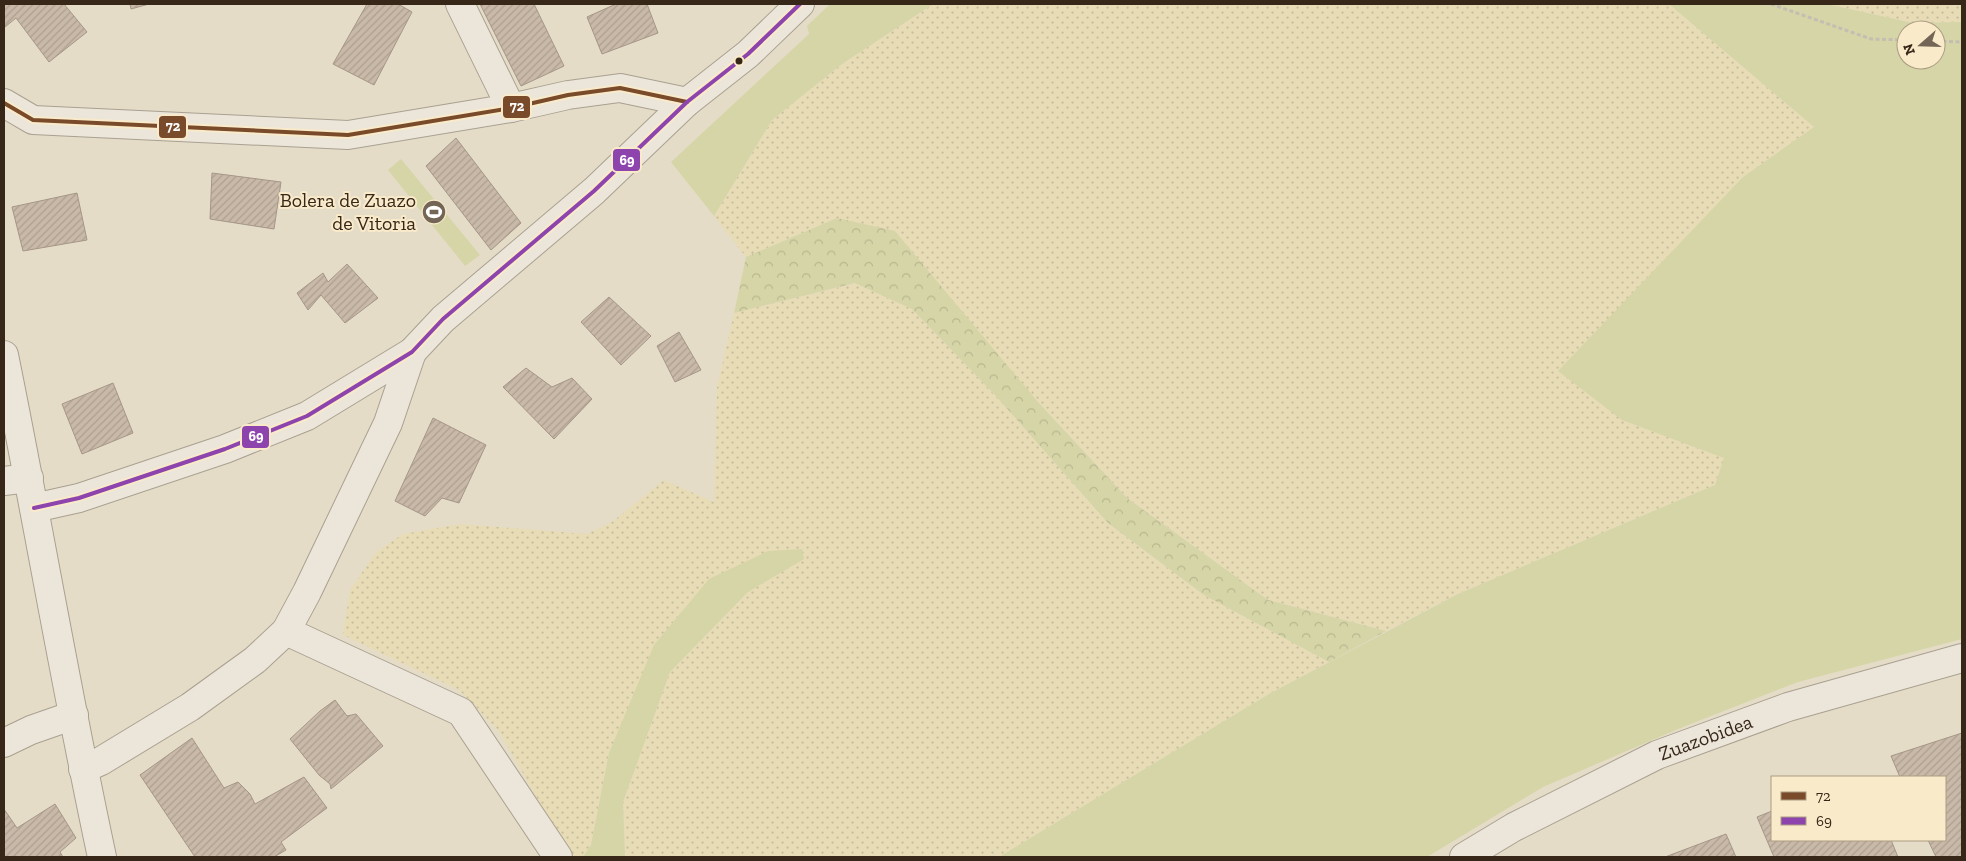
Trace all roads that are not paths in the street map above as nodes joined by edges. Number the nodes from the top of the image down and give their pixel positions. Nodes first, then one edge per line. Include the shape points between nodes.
1 (460, 4) edge
2 (800, 4) edge
3 (687, 102) junction
4 (4, 103) edge
5 (511, 108) junction
6 (412, 352) junction
7 (4, 355) edge
8 (16, 480) edge
9 (34, 508) junction
10 (286, 631) junction
11 (1962, 658) edge
12 (74, 715) junction
13 (4, 743) edge
14 (83, 768) junction
15 (102, 857) edge
16 (558, 857) edge
17 (1464, 857) edge

1 - 5 street
2 - 3 street via 748,54
3 - 5 street via 620,88
3 - 6 street via 594,191 443,319
4 - 5 street via 33,120 348,135
6 - 9 street via 307,416 143,477 79,498
6 - 10 street via 388,423
7 - 8 street
8 - 9 street
9 - 12 street
10 - 14 street via 255,660 190,707 101,761
10 - 16 street via 461,712
11 - 17 street, Zuazobidea via 1788,707 1657,755 1514,827
12 - 13 street
12 - 14 street
14 - 15 street

